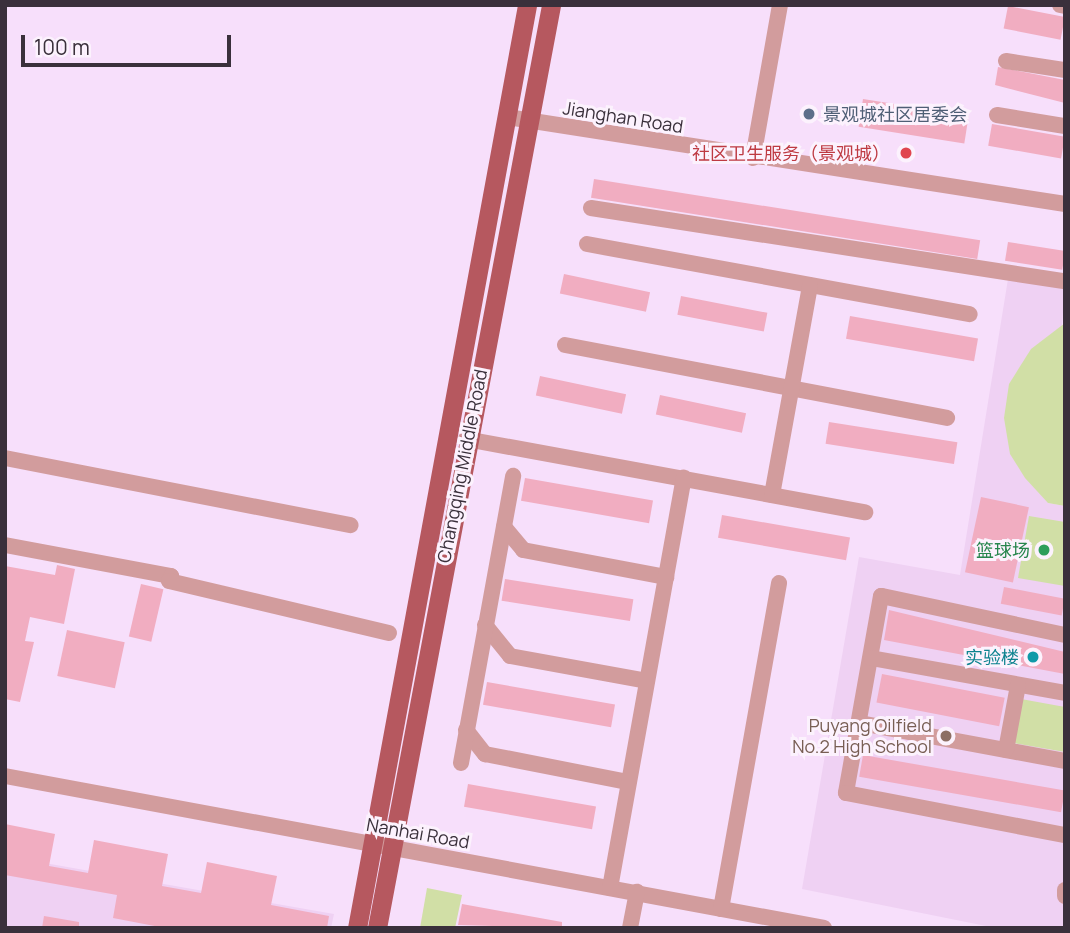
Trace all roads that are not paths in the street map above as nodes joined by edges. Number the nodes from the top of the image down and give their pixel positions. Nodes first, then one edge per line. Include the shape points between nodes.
1 (527, 5) edge
2 (551, 5) edge
3 (780, 5) edge
4 (1006, 61) dead end
5 (1065, 70) edge
6 (998, 115) dead end
7 (507, 117) junction
8 (529, 121) junction
9 (1065, 126) edge
10 (753, 158) junction
11 (1065, 204) edge
12 (591, 208) dead end
13 (587, 244) dead end
14 (1065, 281) edge
15 (810, 285) junction
16 (970, 314) dead end
17 (565, 345) dead end
18 (791, 390) junction
19 (947, 418) dead end
20 (466, 439) junction
21 (5, 458) edge
22 (513, 476) dead end
23 (684, 478) junction
24 (772, 495) junction
25 (865, 512) dead end
26 (351, 525) dead end
27 (504, 527) junction
28 (5, 545) edge
29 (666, 577) junction
30 (779, 583) dead end
31 (485, 625) junction
32 (389, 633) dead end
33 (1065, 635) edge
34 (872, 658) junction
35 (647, 681) junction
36 (1018, 685) junction
37 (1065, 693) edge
38 (860, 723) junction
39 (466, 730) junction
40 (1006, 750) junction
41 (1065, 761) edge
42 (461, 763) dead end
43 (5, 776) edge
44 (628, 782) junction
45 (1065, 835) edge
46 (372, 844) junction
47 (392, 848) junction
48 (610, 888) junction
49 (1065, 890) edge
50 (637, 892) junction
51 (1065, 897) edge
52 (721, 909) junction
53 (357, 928) edge
54 (377, 928) edge
55 (630, 928) edge
56 (824, 928) edge

1 - 7 main road, Changqing Middle Road
2 - 8 main road, Changqing Middle Road
3 - 10 street
4 - 5 street
6 - 9 street
7 - 8 street, Jianghan Road
7 - 46 main road, Changqing Middle Road
8 - 10 street, Jianghan Road
8 - 20 main road, Changqing Middle Road
10 - 11 street, Jianghan Road
12 - 14 street
13 - 15 street
15 - 16 street
15 - 18 street
17 - 18 street
18 - 19 street
18 - 24 street
20 - 23 street
20 - 47 main road, Changqing Middle Road
21 - 26 street
22 - 27 street
23 - 24 street
23 - 29 street
24 - 25 street
27 - 29 street via 523,550
27 - 31 street
28 - 32 street via 170,576 169,581
29 - 35 street
30 - 52 street
31 - 35 street via 510,656
31 - 39 street
33 - 34 street via 881,596
34 - 36 street
34 - 38 street
35 - 44 street
36 - 37 street
36 - 40 street
38 - 40 street
38 - 45 street via 846,793
39 - 42 street
39 - 44 street via 485,754
40 - 41 street
43 - 46 street, Nanhai Road
44 - 48 street
46 - 47 street, Nanhai Road
46 - 53 main road, Changqing Middle Road
47 - 48 street, Nanhai Road
47 - 54 main road, Changqing Middle Road
48 - 50 street, Nanhai Road
49 - 51 street
50 - 52 street, Nanhai Road
50 - 55 street
52 - 56 street, Nanhai Road

